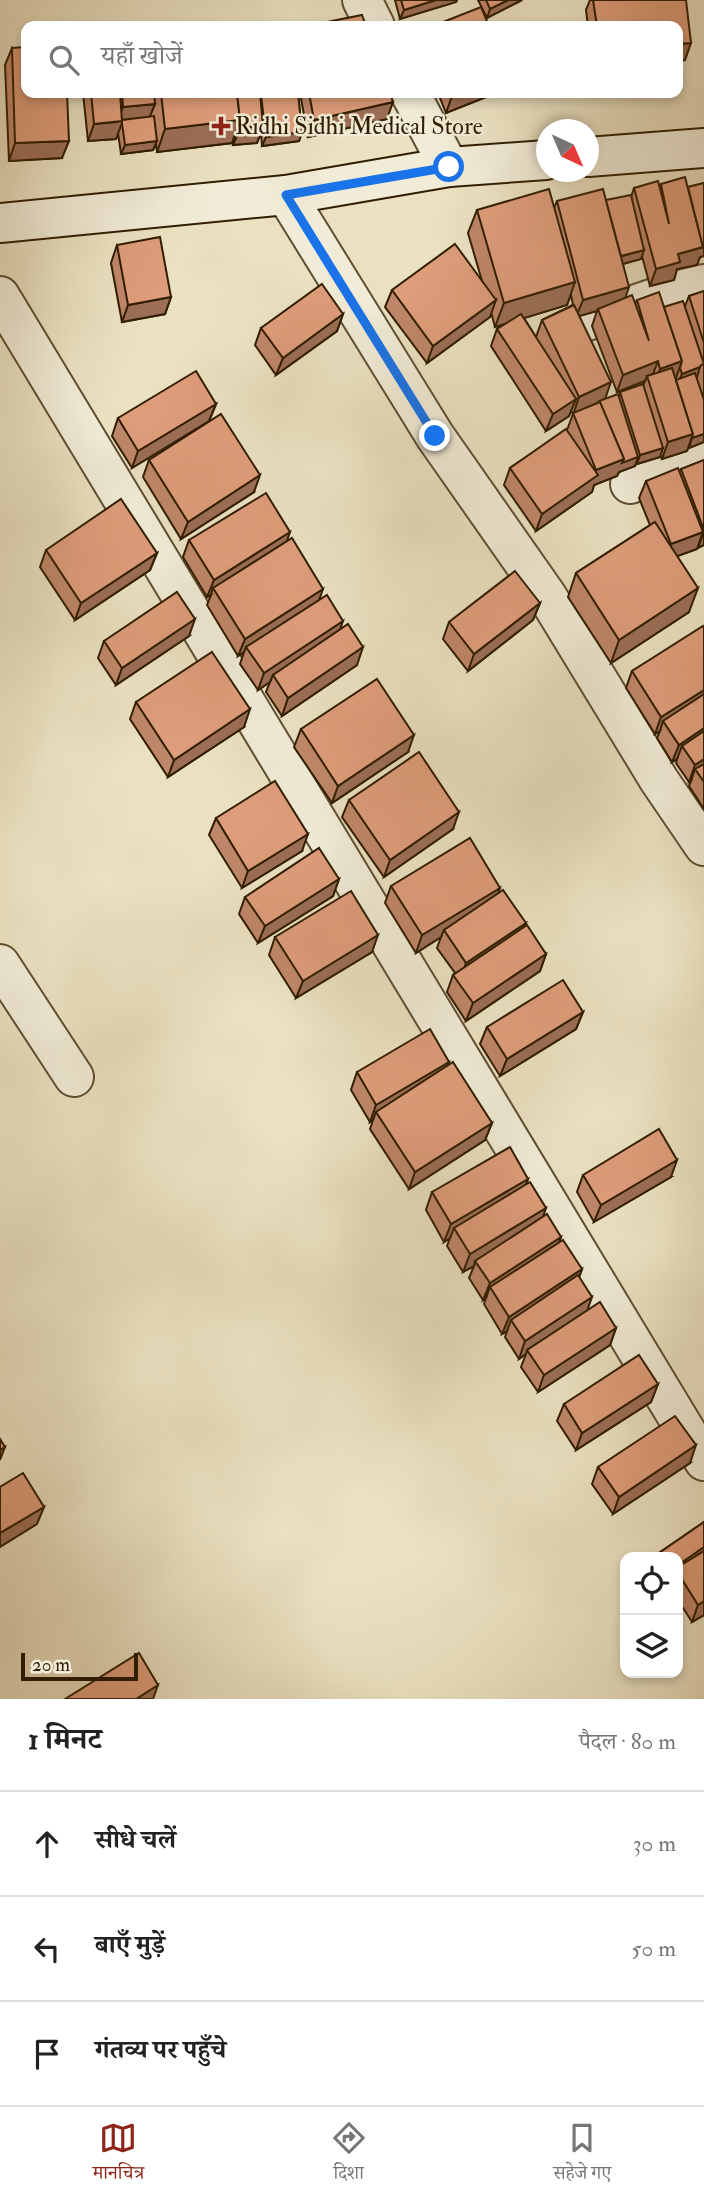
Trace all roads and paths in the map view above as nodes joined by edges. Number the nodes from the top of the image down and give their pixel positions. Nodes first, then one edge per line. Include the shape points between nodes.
1 (362, 0) edge
2 (372, 21) edge
3 (413, 98) edge
4 (704, 148) edge
5 (599, 156) edge
6 (536, 161) edge
7 (449, 167) junction
8 (286, 195) junction
9 (0, 223) edge
10 (704, 284) edge
11 (0, 296) edge
12 (581, 323) edge
13 (704, 459) edge
14 (630, 484) dead end
15 (704, 846) edge
16 (0, 964) edge
17 (74, 1077) dead end
18 (704, 1461) edge

1 - 2 street
3 - 7 street
4 - 5 street
6 - 7 street
7 - 8 street
8 - 9 street
8 - 15 street via 435,436 547,596
10 - 12 street
11 - 18 street
13 - 14 street
16 - 17 street

